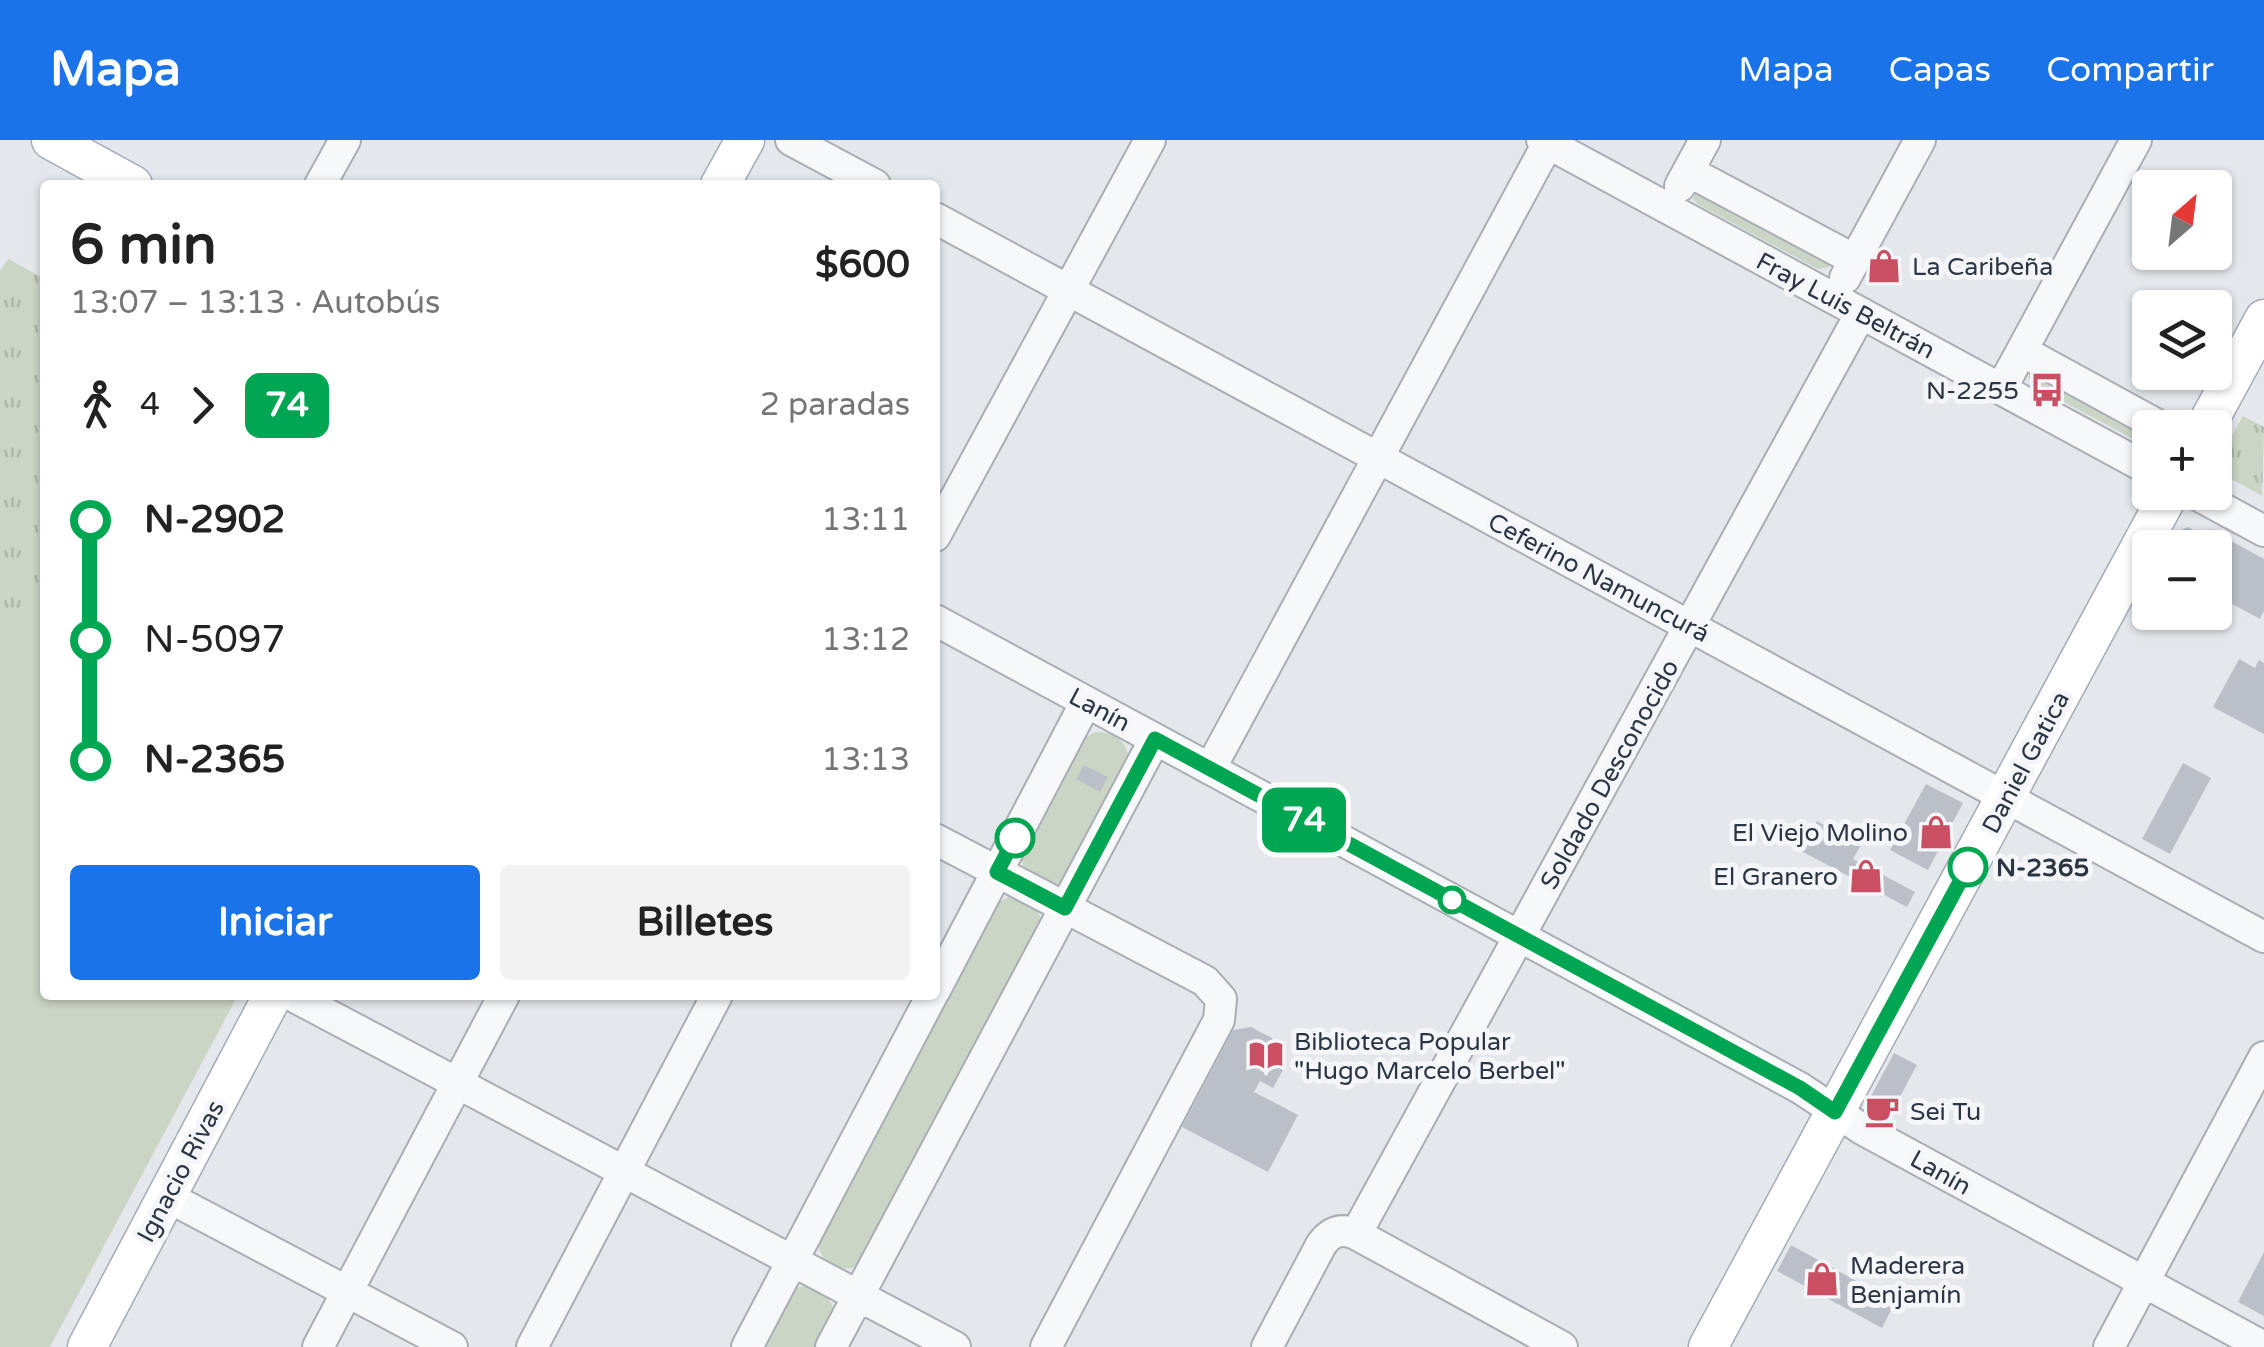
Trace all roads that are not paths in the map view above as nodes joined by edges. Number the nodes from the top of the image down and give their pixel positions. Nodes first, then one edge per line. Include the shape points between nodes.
1 (50, 140) edge
2 (344, 140) edge
3 (745, 140) edge
4 (792, 140) edge
5 (1150, 140) edge
6 (1705, 140) edge
7 (1920, 140) edge
8 (2136, 140) edge
9 (1545, 142) edge
10 (1688, 171) junction
11 (125, 180) edge
12 (323, 180) edge
13 (723, 180) edge
14 (865, 180) edge
15 (1668, 208) junction
16 (940, 221) edge
17 (1854, 260) junction
18 (1068, 290) junction
19 (1848, 305) junction
20 (2261, 331) edge
21 (2022, 351) junction
22 (2002, 389) junction
23 (2216, 410) edge
24 (2132, 412) edge
25 (1378, 458) junction
26 (2132, 460) edge
27 (2160, 510) edge
28 (2224, 510) edge
29 (940, 527) edge
30 (2264, 532) edge
31 (940, 623) edge
32 (1690, 626) junction
33 (1086, 702) junction
34 (1155, 739) junction
35 (1210, 769) junction
36 (2006, 797) junction
37 (940, 842) edge
38 (997, 872) junction
39 (1065, 908) junction
40 (1520, 936) junction
41 (2264, 936) edge
42 (940, 981) edge
43 (270, 1000) edge
44 (300, 1000) edge
45 (501, 1000) edge
46 (714, 1000) edge
47 (930, 1000) edge
48 (2264, 1058) edge
49 (458, 1083) junction
50 (1835, 1112) junction
51 (624, 1172) junction
52 (166, 1196) junction
53 (1346, 1233) junction
54 (793, 1261) junction
55 (2144, 1283) junction
56 (347, 1292) junction
57 (858, 1296) junction
58 (86, 1347) edge
59 (318, 1347) edge
60 (452, 1347) edge
61 (532, 1347) edge
62 (748, 1347) edge
63 (831, 1347) edge
64 (955, 1347) edge
65 (1046, 1347) edge
66 (1266, 1347) edge
67 (1562, 1347) edge
68 (1708, 1347) edge
69 (2109, 1347) edge
70 (2264, 1347) edge

1 - 11 main road
2 - 12 street
3 - 13 main road
4 - 14 street
5 - 18 street
6 - 10 street
7 - 17 street, Soldado Desconocido
8 - 21 street
9 - 15 street, Fray Luis Beltrán
9 - 25 street
10 - 15 street
10 - 17 street, Fray Luis Beltrán
15 - 19 street, Fray Luis Beltrán
16 - 18 street, Ceferino Namuncurá
17 - 19 street, Soldado Desconocido
18 - 25 street, Ceferino Namuncurá
18 - 29 street
19 - 22 street, Fray Luis Beltrán
19 - 32 street, Soldado Desconocido
20 - 23 main road
21 - 22 street
21 - 24 street
22 - 26 street, Fray Luis Beltrán
25 - 32 street, Ceferino Namuncurá
25 - 35 street
27 - 36 main road, Daniel Gatica
28 - 30 street
31 - 33 street, Lanín
32 - 36 street, Ceferino Namuncurá
32 - 40 street, Soldado Desconocido
33 - 34 street, Lanín
33 - 38 street
34 - 35 street, Lanín
34 - 39 street
35 - 40 street, Lanín
36 - 41 street, Ceferino Namuncurá
36 - 50 main road, Daniel Gatica
37 - 38 street
38 - 39 street
38 - 42 street
39 - 57 street
39 - 65 street via 1204,981 1221,999 1219,1020
40 - 50 street, Lanín
40 - 53 street, Soldado Desconocido
43 - 52 main road, Ignacio Rivas
44 - 49 street
45 - 49 street
46 - 51 street
47 - 54 street
48 - 55 street
49 - 51 street
49 - 56 street
50 - 55 street, Lanín
50 - 68 main road, Daniel Gatica
51 - 54 street
51 - 61 street
52 - 56 street
52 - 58 main road, Ignacio Rivas
53 - 66 street, Soldado Desconocido via 1321,1245
53 - 67 street
54 - 57 street
54 - 62 street
55 - 69 street
55 - 70 street, Lanín
56 - 59 street
56 - 60 street
57 - 63 street
57 - 64 street

